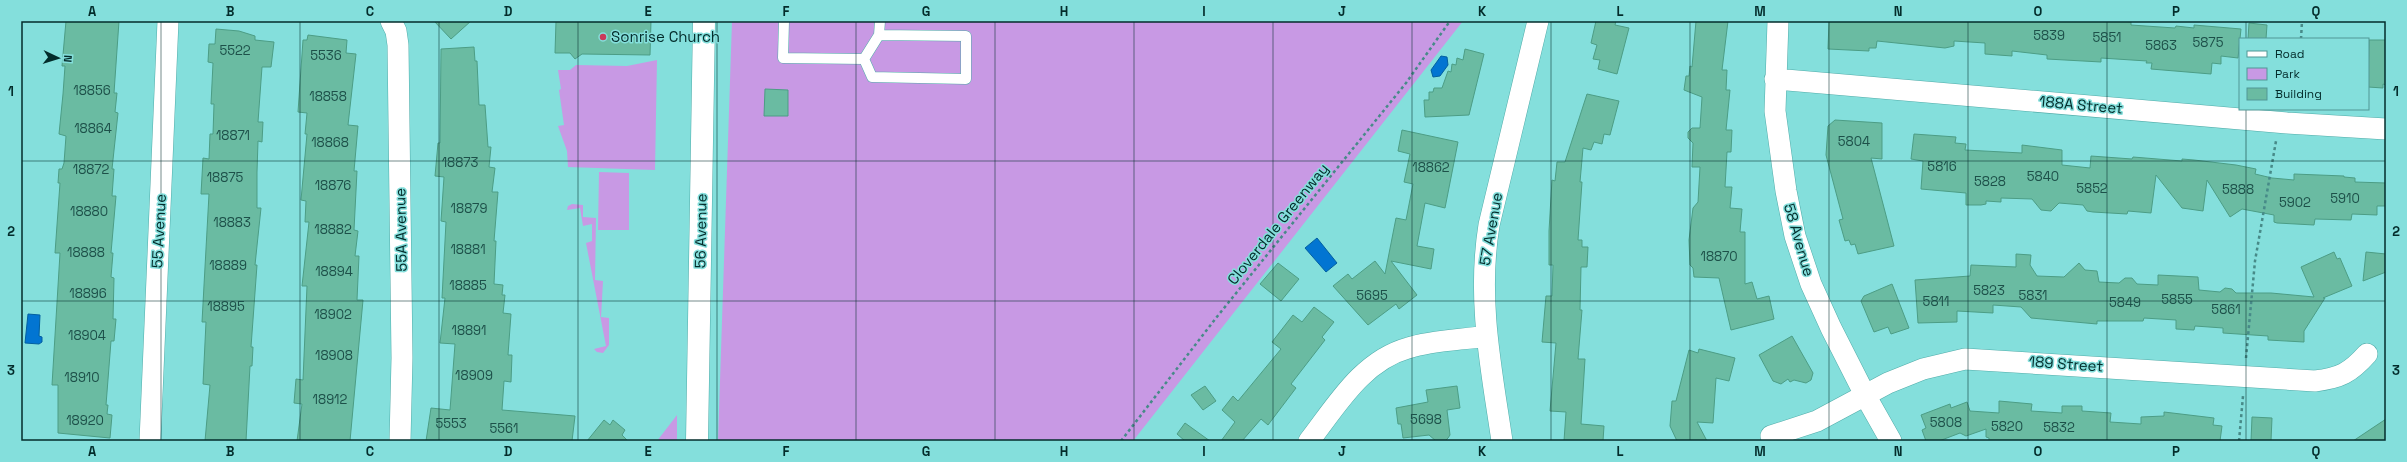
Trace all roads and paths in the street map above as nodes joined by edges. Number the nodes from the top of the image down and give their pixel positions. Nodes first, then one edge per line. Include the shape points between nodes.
1 (168, 21) edge
2 (391, 21) edge
3 (704, 21) edge
4 (784, 21) edge
5 (880, 21) edge
6 (1450, 21) edge
7 (1538, 21) edge
8 (1778, 21) edge
9 (2302, 21) edge
10 (879, 35) junction
11 (2301, 38) edge
12 (864, 59) junction
13 (1775, 79) junction
14 (2386, 129) edge
15 (2276, 140) dead end
16 (1487, 336) junction
17 (2367, 354) dead end
18 (2246, 362) dead end
19 (2244, 388) dead end
20 (1865, 395) junction
21 (1770, 436) dead end
22 (150, 441) edge
23 (400, 441) edge
24 (697, 441) edge
25 (1121, 441) edge
26 (1309, 441) edge
27 (1502, 441) edge
28 (1892, 441) edge
29 (2239, 441) edge

1 - 22 street, 55 Avenue
2 - 23 street, 55A Avenue via 398,45 402,358
3 - 24 highway, 56 Avenue
4 - 12 lane via 783,58
5 - 10 lane
6 - 25 path, Cloverdale Greenway via 1406,83 1216,318
7 - 16 street, 57 Avenue via 1489,225 1483,274
8 - 13 street, 58 Avenue
9 - 11 path
10 - 12 lane
10 - 12 lane via 966,36 966,79 872,77
13 - 14 street, 188A Street via 2286,123
13 - 20 street, 58 Avenue via 1778,142 1795,236 1811,284
15 - 18 path via 2255,261
16 - 26 street via 1408,347 1376,363 1360,377
16 - 27 street, 57 Avenue
17 - 20 street, 189 Street via 2354,369 2335,378 2315,381 1965,359 1923,369
19 - 29 path
20 - 21 street, 189 Street via 1818,421
20 - 28 street, 58 Avenue

